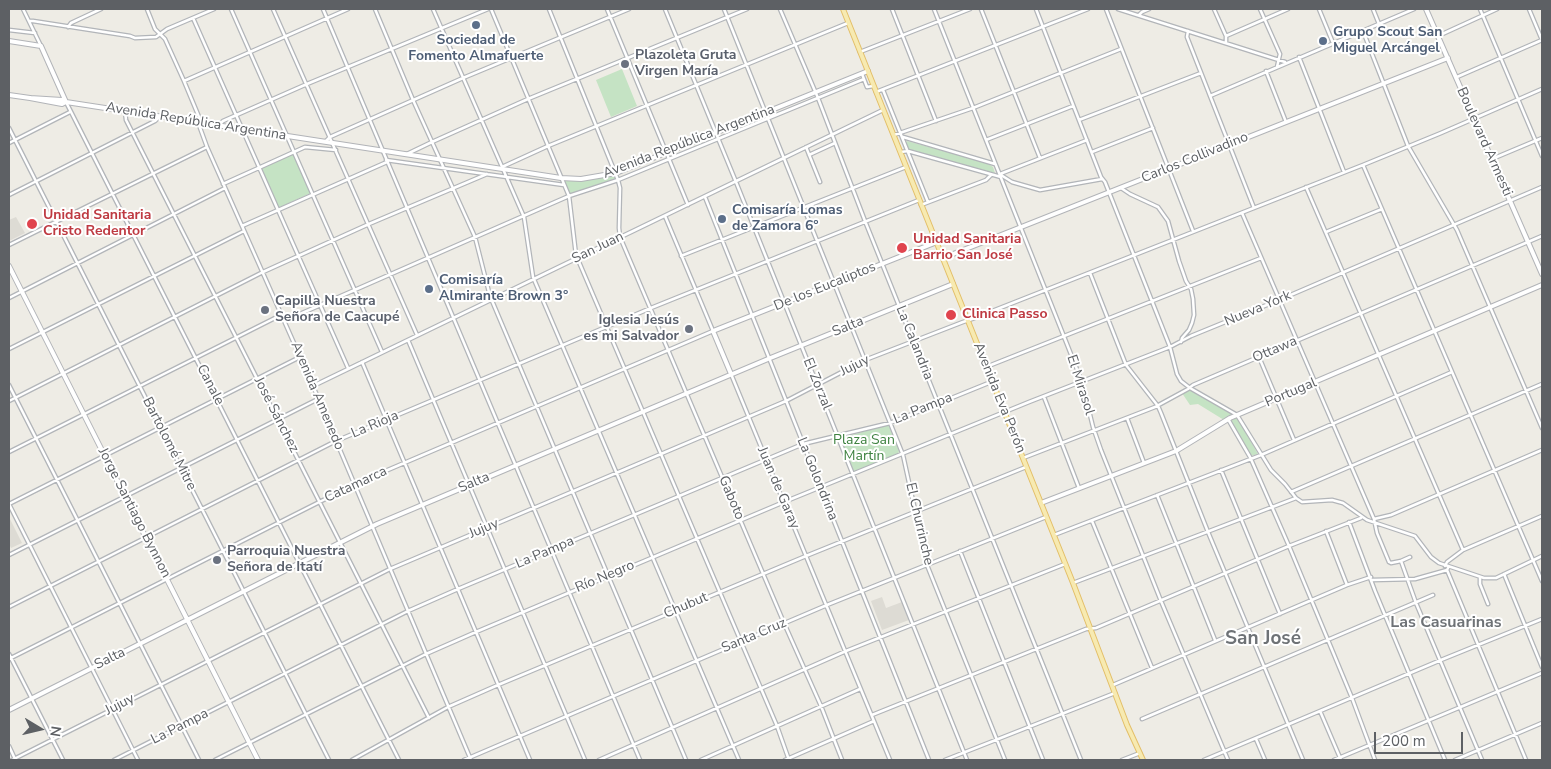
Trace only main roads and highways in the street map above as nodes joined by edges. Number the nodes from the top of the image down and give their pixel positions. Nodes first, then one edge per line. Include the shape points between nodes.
1 (843, 9) edge
2 (1143, 760) edge

1 - 2 main road, Avenida Eva Perón

